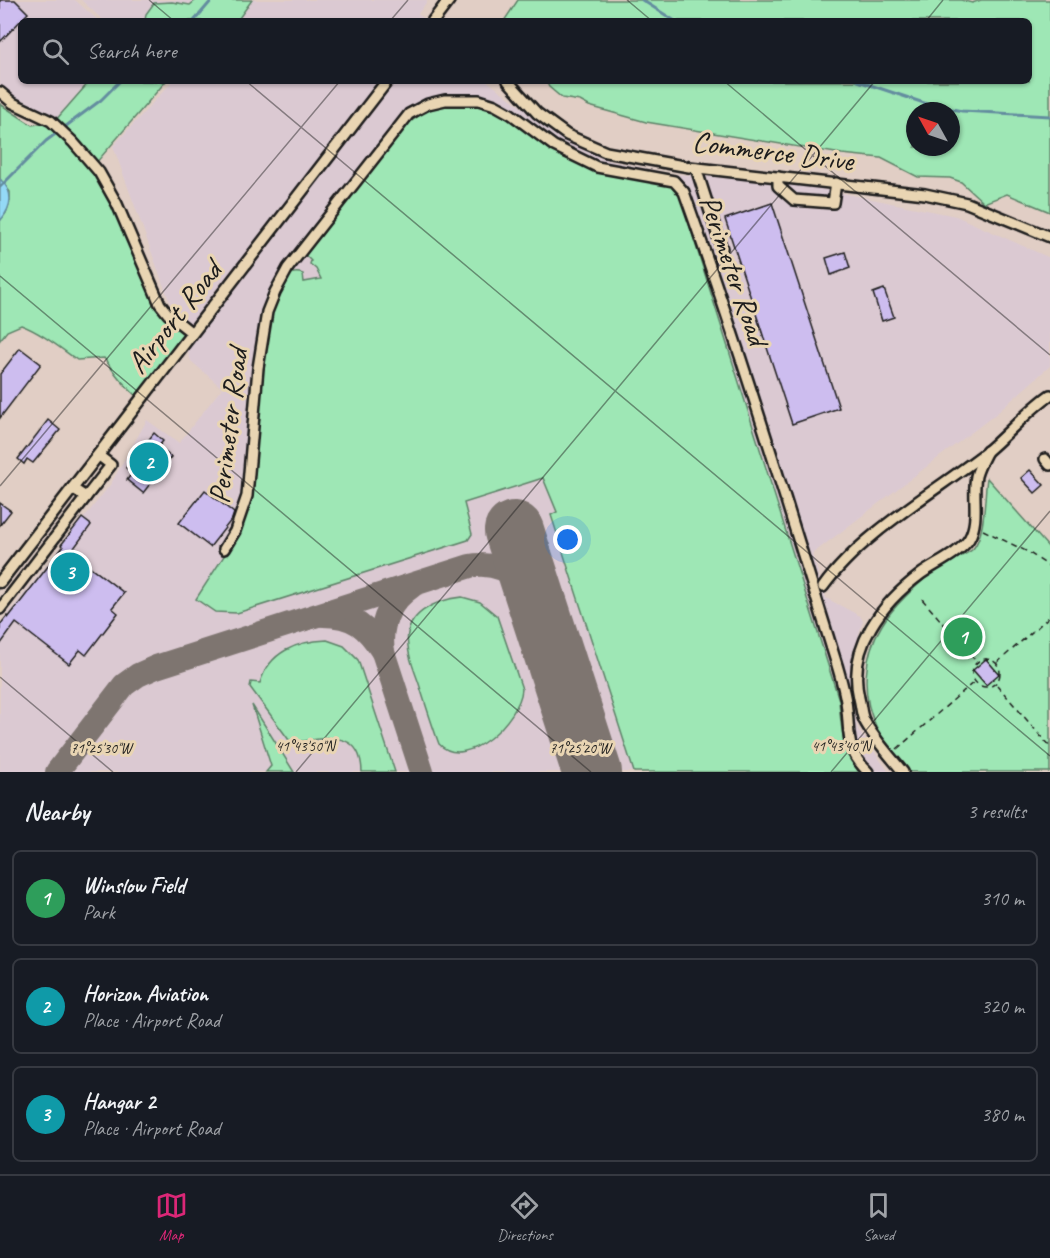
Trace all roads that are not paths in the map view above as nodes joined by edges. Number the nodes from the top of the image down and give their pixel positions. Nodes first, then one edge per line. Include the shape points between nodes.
1 (449, 0) edge
2 (435, 18) edge
3 (385, 84) edge
4 (511, 84) edge
5 (0, 92) edge
6 (696, 168) junction
7 (778, 177) junction
8 (836, 183) junction
9 (1050, 237) edge
10 (722, 249) dead end
11 (192, 333) junction
12 (1050, 395) edge
13 (987, 451) junction
14 (98, 455) junction
15 (72, 488) junction
16 (86, 497) junction
17 (224, 549) dead end
18 (0, 582) edge
19 (823, 587) dead end
20 (0, 609) edge
21 (867, 772) edge
22 (903, 772) edge

1 - 2 main road
3 - 11 main road, Airport Road
4 - 6 street, Commerce Drive via 537,113 567,135 606,152
5 - 11 street via 13,104 51,122 99,172 160,304
6 - 7 street, Commerce Drive
6 - 10 street
7 - 8 street, Commerce Drive
7 - 8 street via 778,186 794,200 833,203
8 - 9 street, Commerce Drive via 967,203
11 - 14 main road, Airport Road
12 - 13 street
13 - 19 street via 854,551
13 - 22 street via 976,474 974,525 963,548 919,576 886,606 865,639 859,658 856,685 864,720
14 - 15 main road, Airport Road
14 - 16 street via 111,465
15 - 16 street
15 - 18 main road, Airport Road
16 - 20 street
17 - 21 street, Perimeter Road via 236,531 247,496 267,312 288,268 409,114 445,100 479,100 495,105 554,146 597,167 674,181 684,192 840,676 849,742

